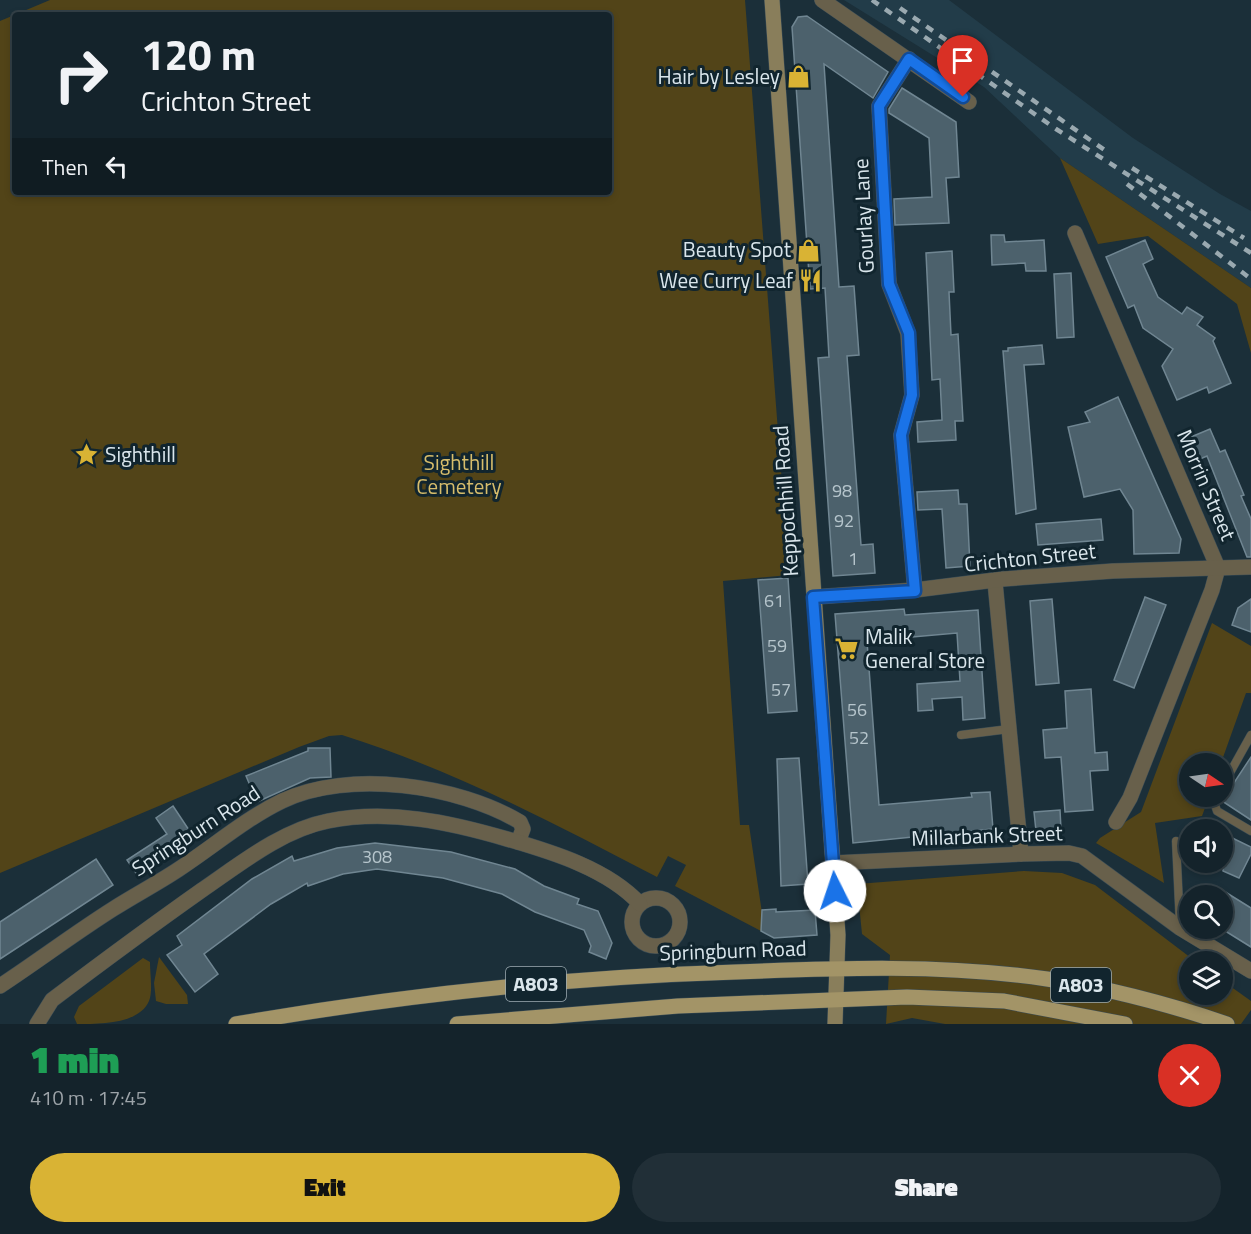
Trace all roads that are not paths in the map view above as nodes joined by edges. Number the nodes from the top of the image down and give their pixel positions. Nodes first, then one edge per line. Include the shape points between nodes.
1 (772, 0) edge
2 (822, 0) edge
3 (909, 59) junction
4 (966, 100) dead end
5 (1076, 232) dead end
6 (1251, 567) edge
7 (1218, 568) junction
8 (995, 582) junction
9 (915, 591) junction
10 (813, 597) junction
11 (1009, 729) junction
12 (961, 735) dead end
13 (1251, 735) edge
14 (1233, 767) edge
15 (1216, 807) edge
16 (1116, 822) dead end
17 (1251, 831) edge
18 (1176, 841) dead end
19 (519, 842) junction
20 (1021, 854) junction
21 (833, 863) junction
22 (640, 904) dead end
23 (1179, 906) edge
24 (1179, 927) edge
25 (1198, 939) edge
26 (838, 969) junction
27 (1251, 971) edge
28 (0, 986) edge
29 (838, 999) junction
30 (37, 1024) edge
31 (236, 1024) edge
32 (458, 1024) edge
33 (835, 1024) edge
34 (1125, 1024) edge
35 (1227, 1024) edge

1 - 10 street, Keppochhill Road
2 - 3 street
3 - 4 street
3 - 9 street, Gourlay Lane via 879,106 889,284 909,333 912,395 901,435
5 - 7 street, Morrin Street
6 - 7 street, Crichton Street
7 - 8 street, Crichton Street via 1113,571
7 - 16 street, Morrin Street via 1130,798
8 - 9 street, Crichton Street
8 - 11 street
9 - 10 street, Crichton Street
10 - 21 street, Keppochhill Road
11 - 12 lane
11 - 20 street
13 - 14 lane
15 - 17 lane
18 - 23 lane
19 - 22 street via 560,856 623,887
19 - 28 street, Springburn Road via 524,829 520,822 471,800 399,786 321,789 284,800 216,840 181,868
19 - 30 street via 461,826 406,818 353,818 309,826 247,859 144,931 52,1000
20 - 21 street, Millarbank Street
20 - 24 street, Millarbank Street via 1082,856
21 - 26 street, Keppochhill Road
25 - 27 street, Millarbank Street
26 - 29 street, Keppochhill Road
26 - 31 main road, Springburn Road / A803 via 613,977 412,997
26 - 35 main road, Springburn Road / A803 via 959,971 1048,979 1161,1003
29 - 32 main road, A803 via 668,1006
29 - 33 street, Keppochhill Road
29 - 34 main road, A803 via 983,999

